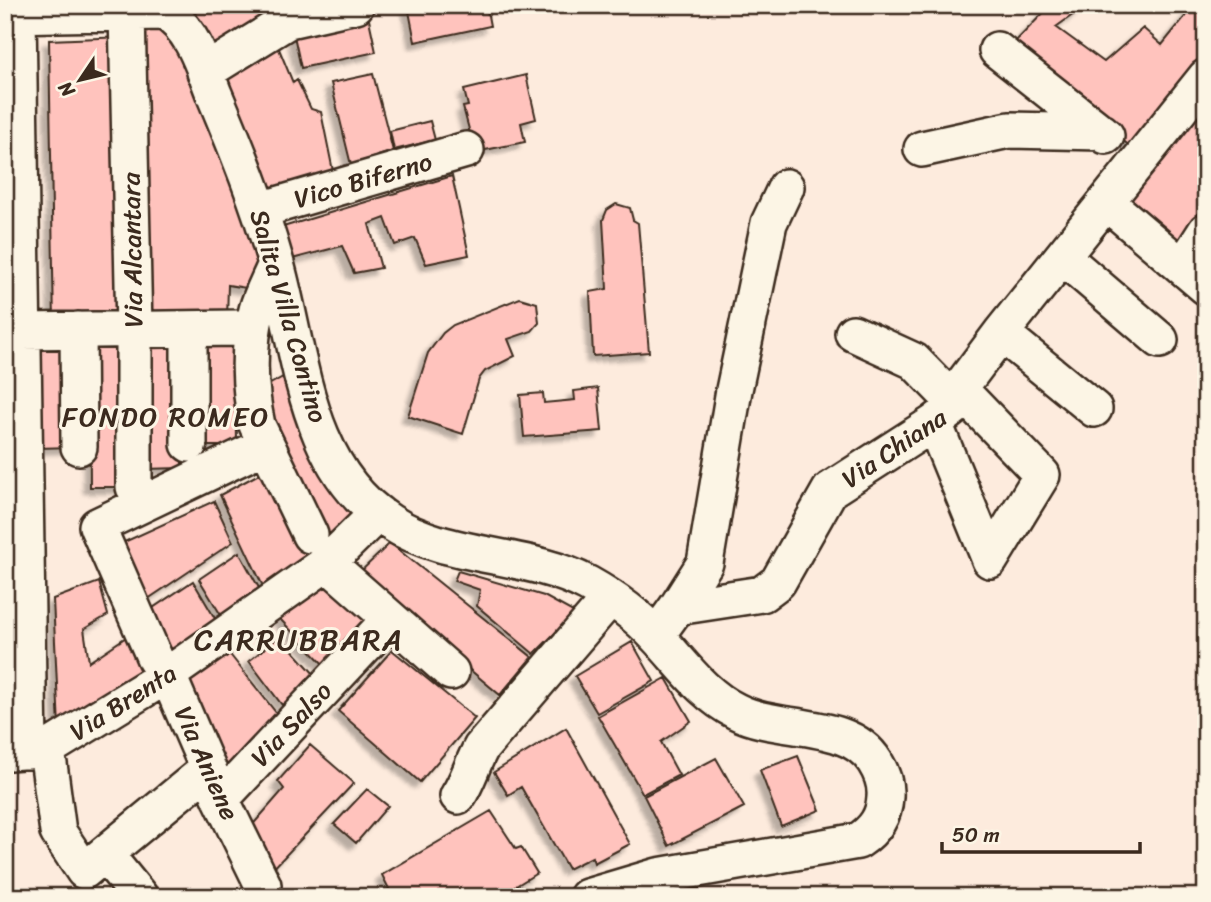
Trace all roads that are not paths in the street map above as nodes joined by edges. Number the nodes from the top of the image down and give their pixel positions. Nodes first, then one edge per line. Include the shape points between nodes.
1 (356, 5) edge
2 (128, 12) junction
3 (12, 15) edge
4 (997, 50) dead end
5 (205, 72) junction
6 (1206, 77) edge
7 (1102, 132) junction
8 (922, 149) dead end
9 (466, 150) dead end
10 (1139, 161) junction
11 (786, 187) dead end
12 (1106, 202) junction
13 (260, 211) junction
14 (1206, 231) edge
15 (1063, 257) junction
16 (276, 264) junction
17 (1194, 277) edge
18 (238, 328) dead end
19 (189, 329) junction
20 (78, 330) junction
21 (134, 330) junction
22 (23, 331) junction
23 (853, 333) dead end
24 (1001, 333) junction
25 (1160, 340) dead end
26 (950, 406) junction
27 (1094, 409) dead end
28 (189, 444) dead end
29 (266, 445) junction
30 (79, 447) dead end
31 (134, 487) dead end
32 (378, 513) junction
33 (318, 549) junction
34 (610, 598) junction
35 (677, 607) junction
36 (390, 619) junction
37 (656, 636) junction
38 (451, 672) dead end
39 (166, 676) junction
40 (27, 751) edge
41 (215, 784) junction
42 (458, 796) dead end
43 (95, 862) junction
44 (264, 885) dead end
45 (140, 897) edge
46 (587, 897) edge

1 - 5 street via 289,20
2 - 3 street, Salita Villa Contino
2 - 5 street, Salita Villa Contino via 164,12 172,17 187,33
2 - 21 street, Via Alcantara
3 - 22 street
4 - 7 street
5 - 13 street, Salita Villa Contino
6 - 10 street, Via Chiana
7 - 8 street via 1009,130
7 - 10 street
9 - 13 street, Vico Biferno
10 - 12 street, Via Chiana
11 - 35 street via 769,223 734,390 705,563
12 - 15 street, Via Chiana
12 - 17 street
13 - 16 street, Salita Villa Contino
14 - 17 street
15 - 24 street, Via Chiana
15 - 25 street
16 - 29 street via 257,309 250,388
16 - 32 street, Salita Villa Contino via 312,414 345,480
18 - 19 street
19 - 21 street
19 - 28 street
20 - 21 street
20 - 22 street
20 - 30 street
21 - 31 street, Via Alcantara
22 - 40 street
23 - 26 street via 914,361
24 - 26 street, Via Chiana
24 - 27 street
26 - 26 street via 1042,475 990,560
26 - 35 street, Via Chiana via 830,491 771,589
29 - 33 street
29 - 39 street, Via Aniene via 97,526
32 - 33 street, Via Brenta
32 - 34 street, Salita Villa Contino via 423,538 556,571
33 - 36 street
33 - 39 street, Via Brenta
34 - 37 street, Salita Villa Contino
34 - 42 street via 481,748
35 - 37 street
36 - 38 street
36 - 41 street, Via Salso
37 - 46 street, Salita Villa Contino via 703,688 735,711 856,742 881,771 885,806 870,833 858,841 658,876
39 - 40 street, Via Brenta
39 - 41 street, Via Aniene
40 - 43 street via 58,832
41 - 43 street, Via Salso
41 - 44 street, Via Aniene
43 - 45 street

